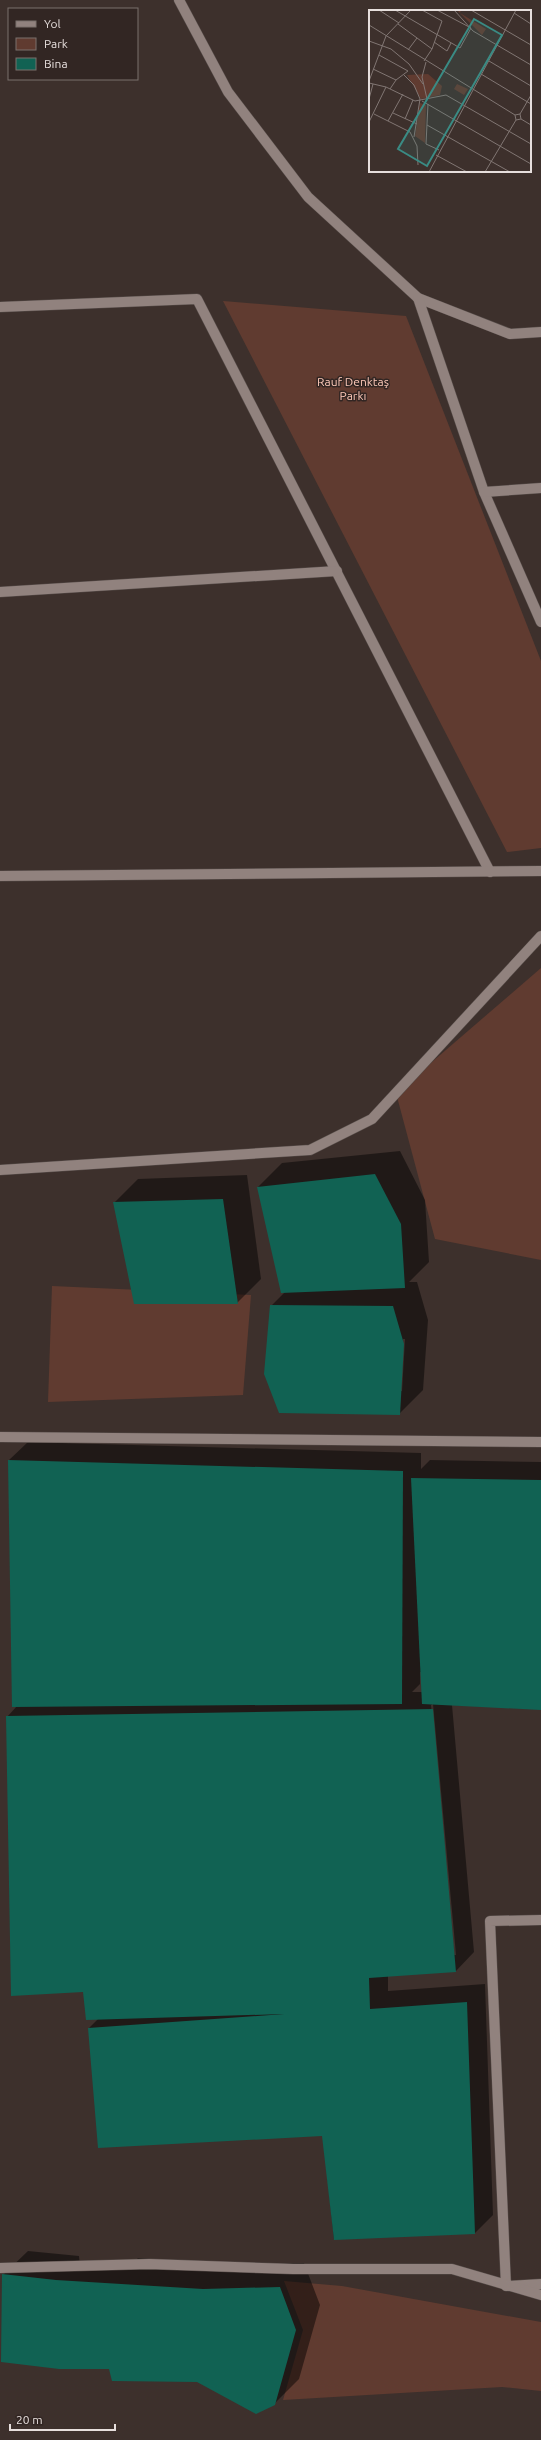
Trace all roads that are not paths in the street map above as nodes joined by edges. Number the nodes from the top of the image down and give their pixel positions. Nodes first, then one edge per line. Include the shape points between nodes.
1 (179, 0) edge
2 (418, 298) junction
3 (0, 307) edge
4 (541, 332) edge
5 (541, 488) edge
6 (484, 492) junction
7 (337, 571) junction
8 (0, 592) edge
9 (541, 622) edge
10 (541, 871) edge
11 (490, 872) junction
12 (0, 876) edge
13 (540, 939) edge
14 (0, 1170) edge
15 (0, 1437) edge
16 (541, 1442) edge
17 (541, 1920) edge
18 (0, 2268) edge
19 (541, 2284) edge
20 (506, 2286) junction
21 (541, 2295) edge

1 - 2 street via 228,92 308,196
2 - 4 street via 510,334
2 - 6 street
3 - 7 street via 197,299
5 - 6 street
6 - 9 street
7 - 8 street
7 - 11 street
10 - 11 street
11 - 12 street
13 - 14 street via 372,1119 310,1150
15 - 16 street
17 - 20 street via 490,1921
18 - 20 street via 149,2264 293,2269 452,2269
19 - 20 street
20 - 21 street

